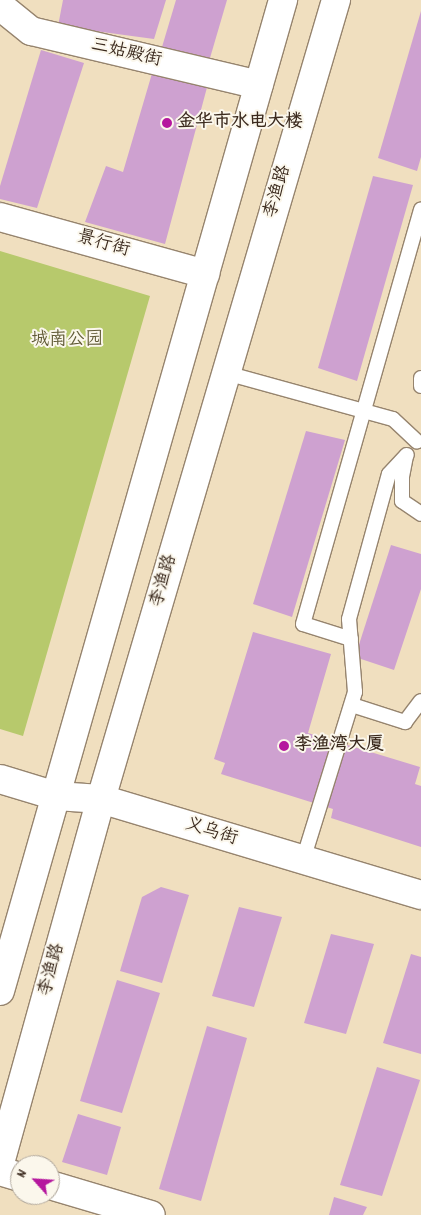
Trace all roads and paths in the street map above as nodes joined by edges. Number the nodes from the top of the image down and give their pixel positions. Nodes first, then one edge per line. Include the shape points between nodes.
1 (283, 0) edge
2 (336, 0) edge
3 (0, 6) edge
4 (259, 85) junction
5 (421, 209) edge
6 (0, 217) edge
7 (205, 274) junction
8 (226, 373) junction
9 (421, 378) edge
10 (421, 386) edge
11 (364, 411) junction
12 (419, 440) edge
13 (407, 454) junction
14 (421, 514) edge
15 (351, 639) junction
16 (421, 702) edge
17 (352, 705) junction
18 (0, 780) edge
19 (56, 796) junction
20 (101, 799) junction
21 (303, 860) junction
22 (421, 895) edge
23 (0, 991) edge
24 (0, 1163) edge
25 (60, 1189) edge
26 (152, 1215) edge

1 - 4 main road
2 - 8 main road, 李渔路
3 - 4 main road, 三姑殿街 via 30,31
4 - 7 main road
5 - 11 lane
6 - 7 main road, 景行街
7 - 19 main road
8 - 11 lane
8 - 20 main road, 李渔路
9 - 10 lane
11 - 12 lane via 393,420
11 - 15 lane via 303,624
12 - 13 lane
13 - 14 lane via 402,476 402,501
13 - 15 lane via 389,474 349,619
15 - 17 lane via 355,692
16 - 17 lane via 405,722
17 - 21 lane
18 - 19 main road, 义乌街
19 - 20 main road, 义乌街
19 - 23 main road
20 - 21 main road, 义乌街
20 - 24 main road, 李渔路
21 - 22 main road, 义乌街
25 - 26 main road

